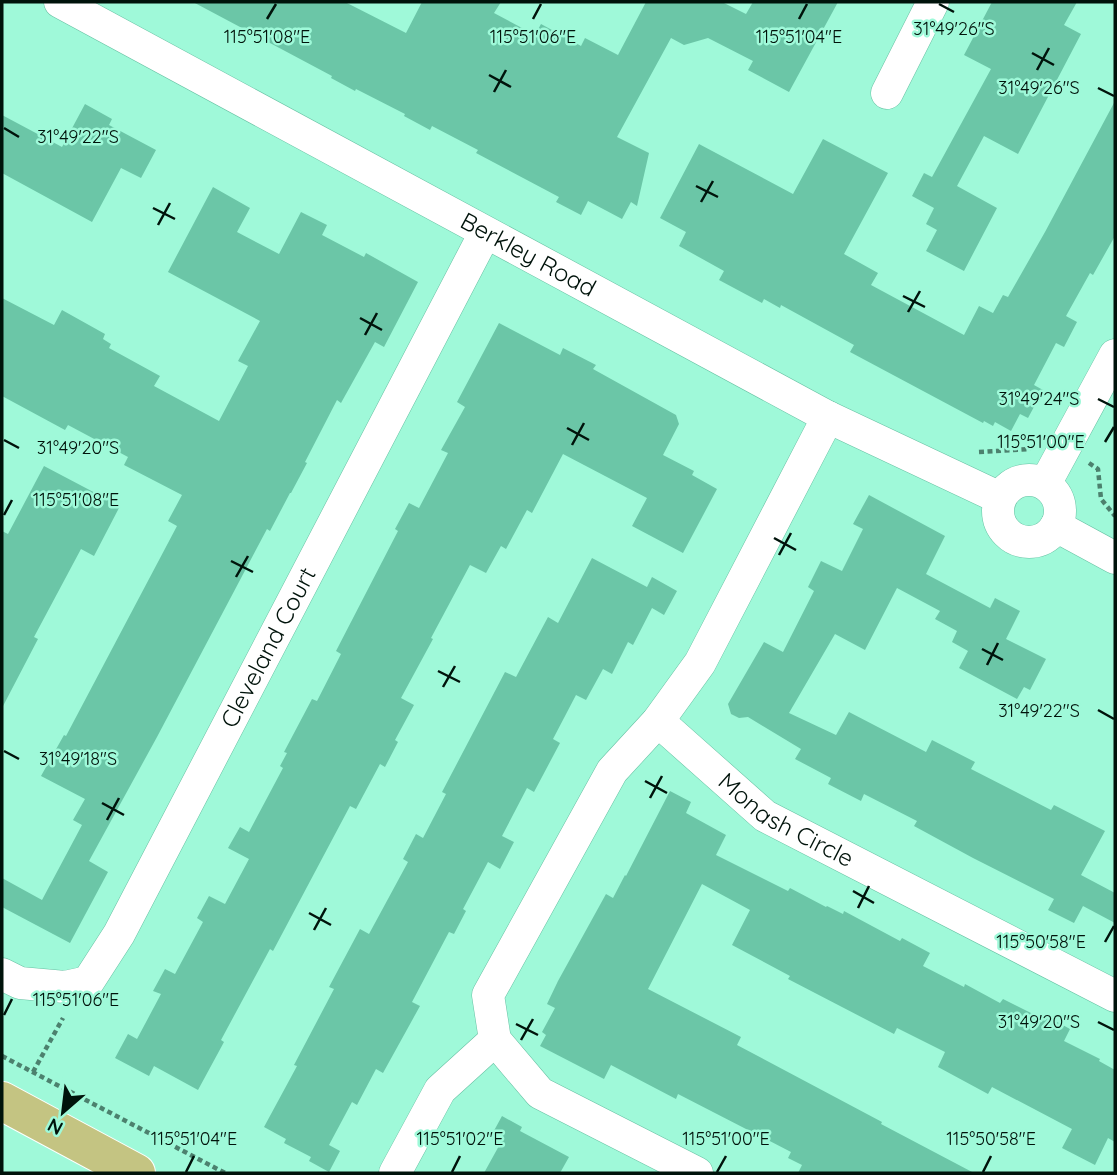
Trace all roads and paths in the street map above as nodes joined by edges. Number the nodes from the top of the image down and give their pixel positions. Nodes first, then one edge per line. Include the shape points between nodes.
1 (60, 2) edge
2 (933, 2) edge
3 (887, 93) dead end
4 (485, 233) junction
5 (1115, 355) edge
6 (828, 417) junction
7 (1066, 447) junction
8 (968, 448) dead end
9 (1045, 484) junction
10 (1000, 498) junction
11 (1115, 516) edge
12 (1056, 526) junction
13 (1115, 558) edge
14 (658, 721) junction
15 (2, 974) edge
16 (65, 987) junction
17 (1115, 996) edge
18 (495, 1040) junction
19 (2, 1056) edge
20 (33, 1072) junction
21 (2, 1101) edge
22 (136, 1173) edge
23 (225, 1173) edge
24 (395, 1173) edge
25 (697, 1173) edge

1 - 4 street, Berkley Road
2 - 3 street
4 - 6 street, Berkley Road
4 - 16 street, Cleveland Court via 119,934 88,982
5 - 7 street
6 - 10 street, Berkley Road
6 - 14 street via 700,663
7 - 8 path via 980,453
7 - 9 street
7 - 11 path via 1097,469 1101,499
9 - 10 street via 1019,481
9 - 12 street via 1059,503
10 - 12 street via 1000,522 1015,539 1038,541
12 - 13 street
14 - 17 street, Monash Circle via 765,816
14 - 18 street via 612,771 488,995
15 - 16 street via 20,983
16 - 20 path via 64,1015
18 - 24 street via 440,1090
18 - 25 street via 540,1093
19 - 20 path
20 - 23 path
21 - 22 main road

